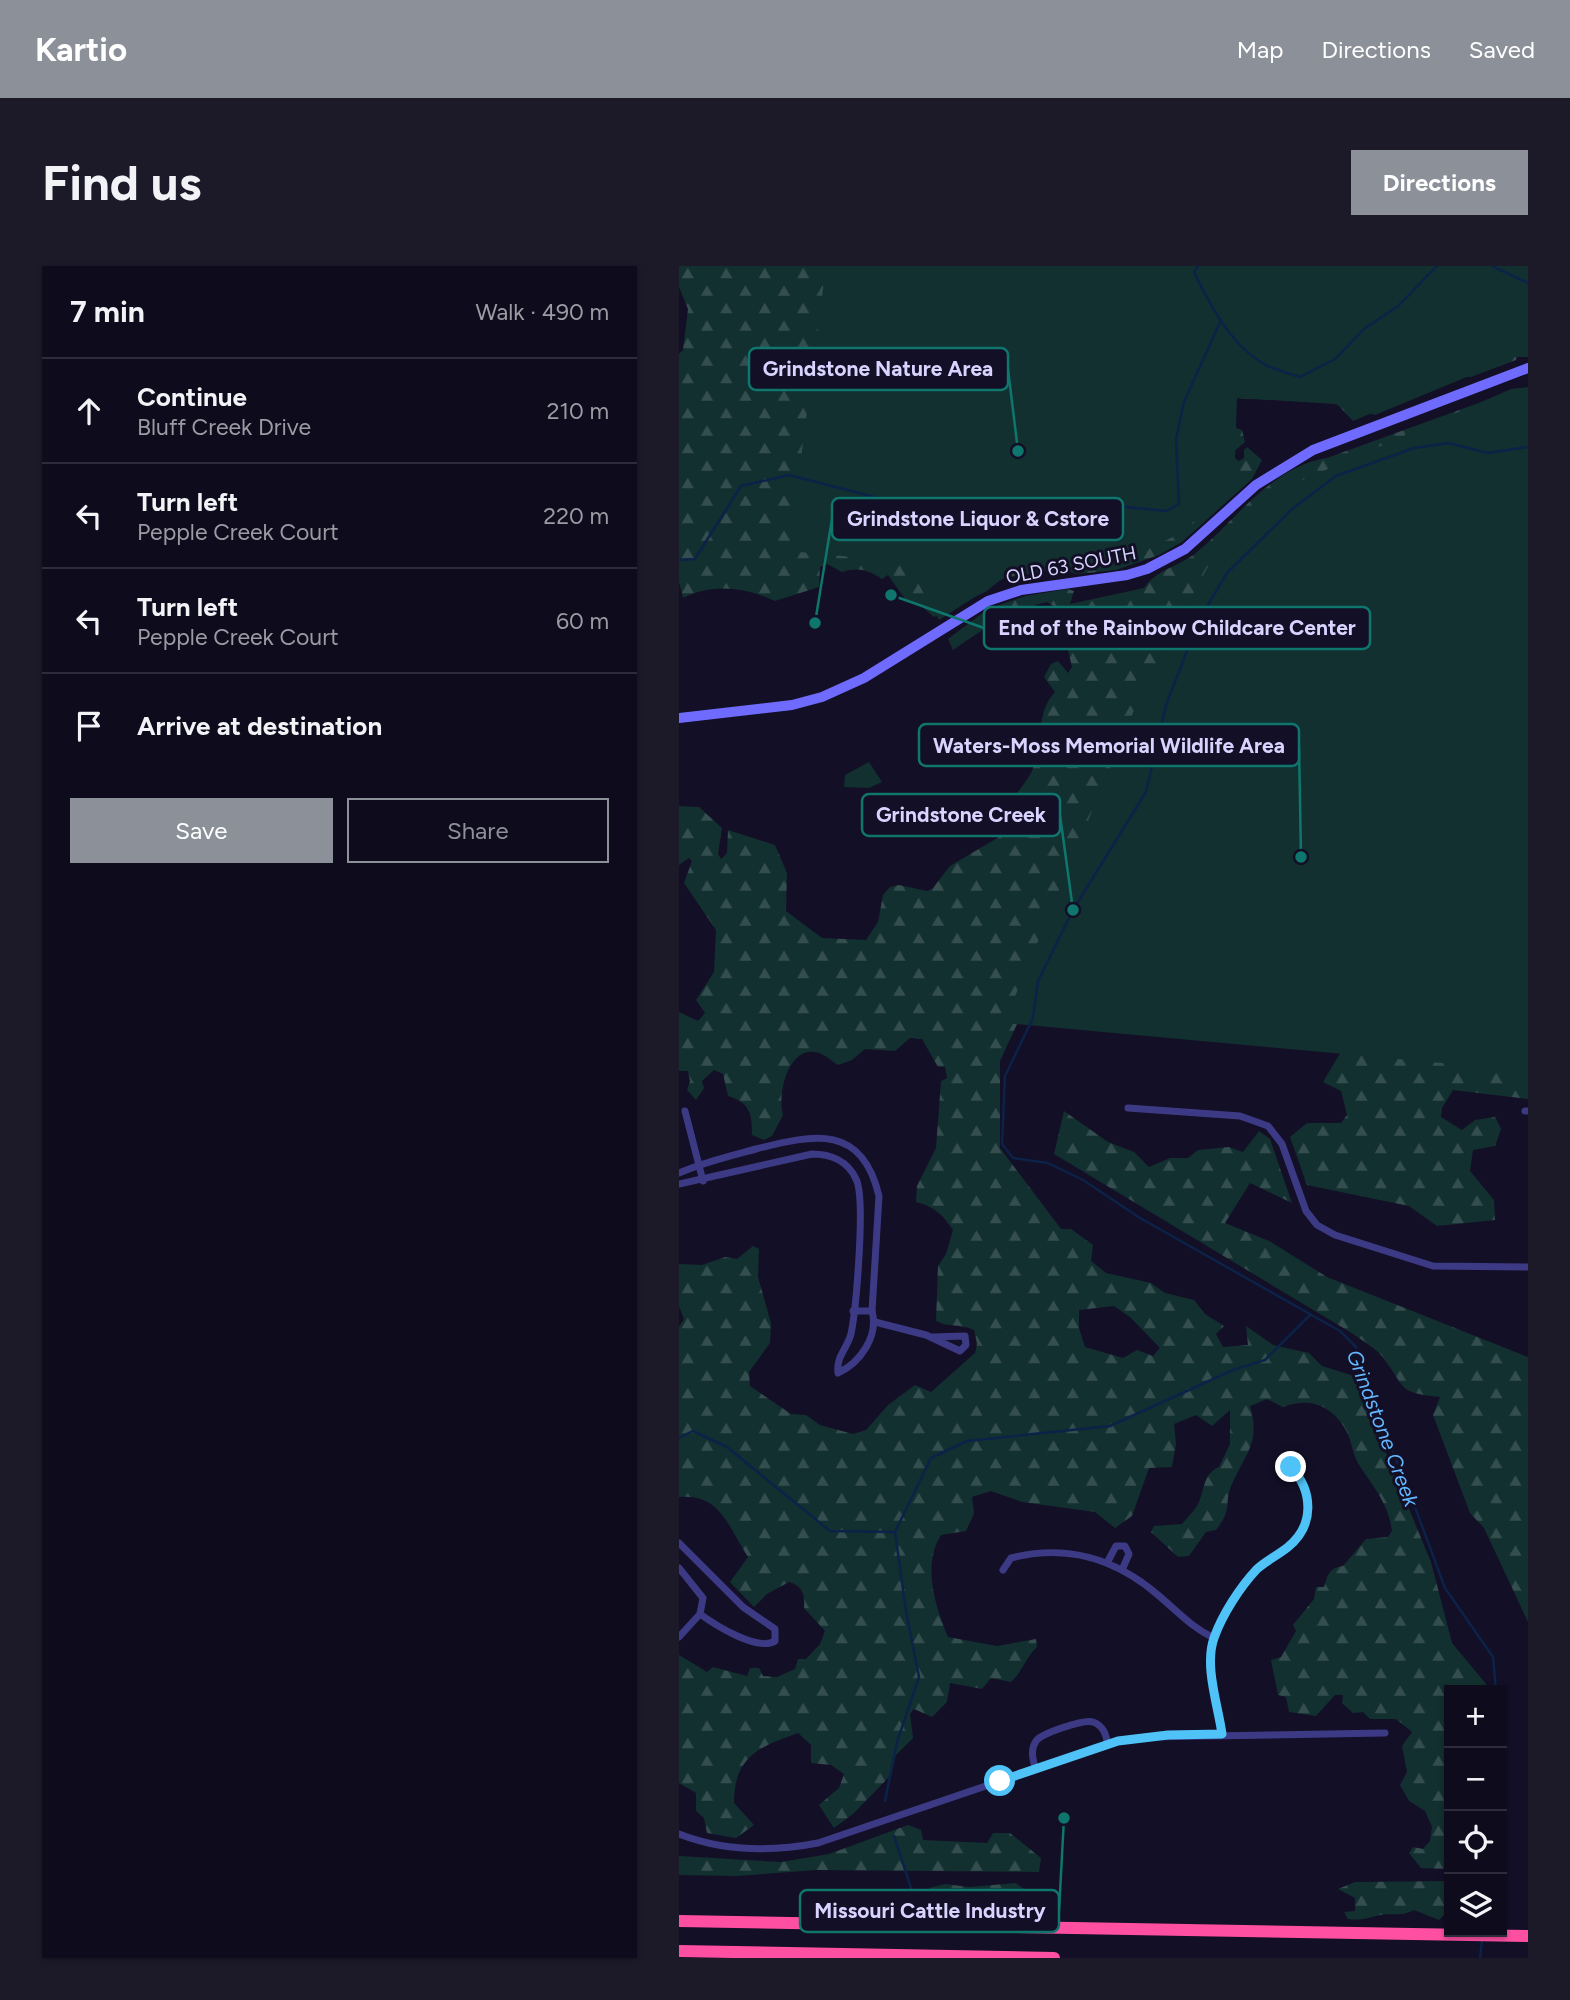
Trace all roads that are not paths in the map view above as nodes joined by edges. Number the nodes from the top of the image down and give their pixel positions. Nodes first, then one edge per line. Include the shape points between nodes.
1 (1528, 368) edge
2 (679, 718) edge
3 (1128, 1108) dead end
4 (685, 1111) dead end
5 (699, 1164) junction
6 (679, 1173) edge
7 (703, 1181) junction
8 (679, 1184) edge
9 (1528, 1267) edge
10 (853, 1311) junction
11 (872, 1311) junction
12 (875, 1322) junction
13 (932, 1337) dead end
14 (1291, 1467) dead end
15 (679, 1543) edge
16 (1107, 1563) junction
17 (679, 1568) edge
18 (1003, 1570) dead end
19 (1122, 1570) junction
20 (700, 1614) junction
21 (679, 1637) edge
22 (1214, 1638) junction
23 (1385, 1733) dead end
24 (1222, 1734) junction
25 (1108, 1745) junction
26 (1035, 1768) junction
27 (679, 1834) edge
28 (679, 1921) edge
29 (1528, 1936) edge
30 (679, 1951) edge
31 (1054, 1958) edge

1 - 2 main road, OLD 63 SOUTH via 1313,450 1257,485 1185,549 1147,569 1021,590 988,601 864,678 822,697 792,705
3 - 9 street via 1240,1116 1268,1126 1282,1144 1306,1211 1317,1225 1335,1235 1433,1266
4 - 5 street
5 - 6 street
5 - 7 street
5 - 11 street via 810,1136 852,1148 870,1166 880,1196
7 - 8 street
7 - 10 street via 812,1154 827,1154 851,1170 858,1181 861,1206
10 - 11 street
10 - 12 street via 850,1339 837,1361 838,1373 853,1367
11 - 12 street
12 - 13 street
14 - 22 street via 1307,1490 1303,1528 1289,1547 1259,1567
15 - 20 street via 743,1607 775,1629 777,1637 772,1643 762,1643 731,1633
16 - 18 street via 1049,1551 1011,1558
16 - 19 street
16 - 19 street via 1116,1546 1125,1546 1129,1554
17 - 20 street via 703,1598
19 - 22 street via 1189,1624
20 - 21 street
22 - 24 street via 1211,1659
23 - 24 street
24 - 25 street via 1157,1736
25 - 26 street
25 - 26 street via 1101,1727 1092,1721 1081,1722 1038,1738 1032,1749
26 - 27 street via 818,1843 742,1849
28 - 29 highway
30 - 31 highway

